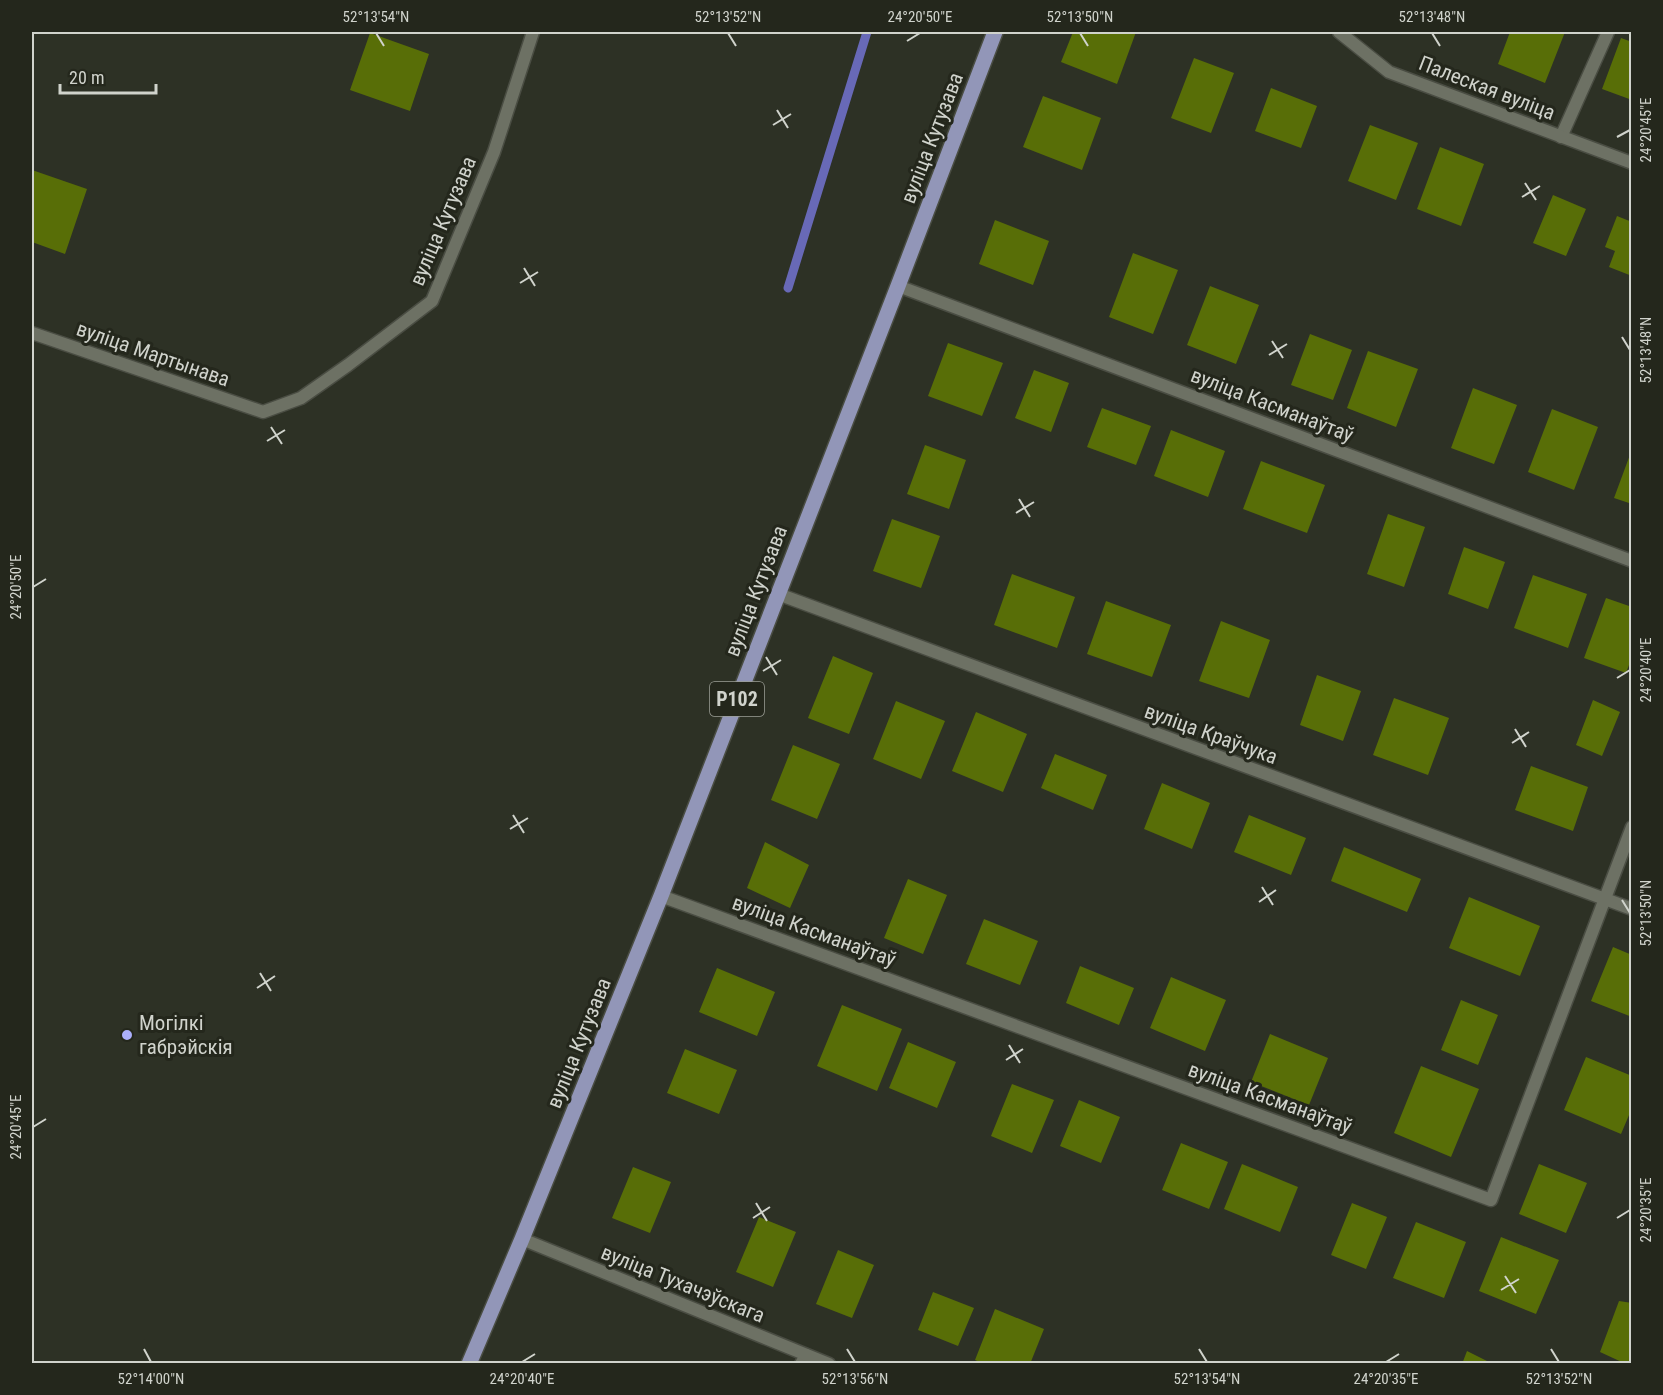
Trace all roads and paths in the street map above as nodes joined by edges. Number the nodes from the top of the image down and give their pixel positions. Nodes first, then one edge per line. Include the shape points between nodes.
1 (533, 32) edge
2 (995, 32) edge
3 (1339, 32) edge
4 (1608, 32) edge
5 (1561, 137) junction
6 (1632, 163) edge
7 (898, 286) junction
8 (32, 333) edge
9 (263, 412) joint
10 (1632, 561) edge
11 (778, 594) junction
12 (1632, 827) edge
13 (661, 896) junction
14 (1604, 899) junction
15 (1632, 909) edge
16 (522, 1239) junction
17 (803, 1359) edge
18 (470, 1364) edge
19 (830, 1364) edge

1 - 9 street, вуліца Кутузава via 494,152 432,301 301,398
2 - 7 main road, вуліца Кутузава / Р102
3 - 5 street, Палеская вуліца via 1389,72
4 - 5 street
5 - 6 street, Палеская вуліца
7 - 10 street, вуліца Касманаўтаў
7 - 11 main road, вуліца Кутузава / Р102
8 - 9 street, вуліца Мартынава
11 - 13 main road, вуліца Кутузава / Р102
11 - 14 street, вуліца Краўчука
12 - 14 street, вуліца Касманаўтаў
13 - 14 street, вуліца Касманаўтаў via 1491,1200
13 - 16 main road, вуліца Кутузава / Р102
14 - 15 street, вуліца Краўчука
16 - 17 street, вуліца Тухачэўскага
16 - 18 main road, вуліца Кутузава / Р102
17 - 19 street, вуліца Тухачэўскага

